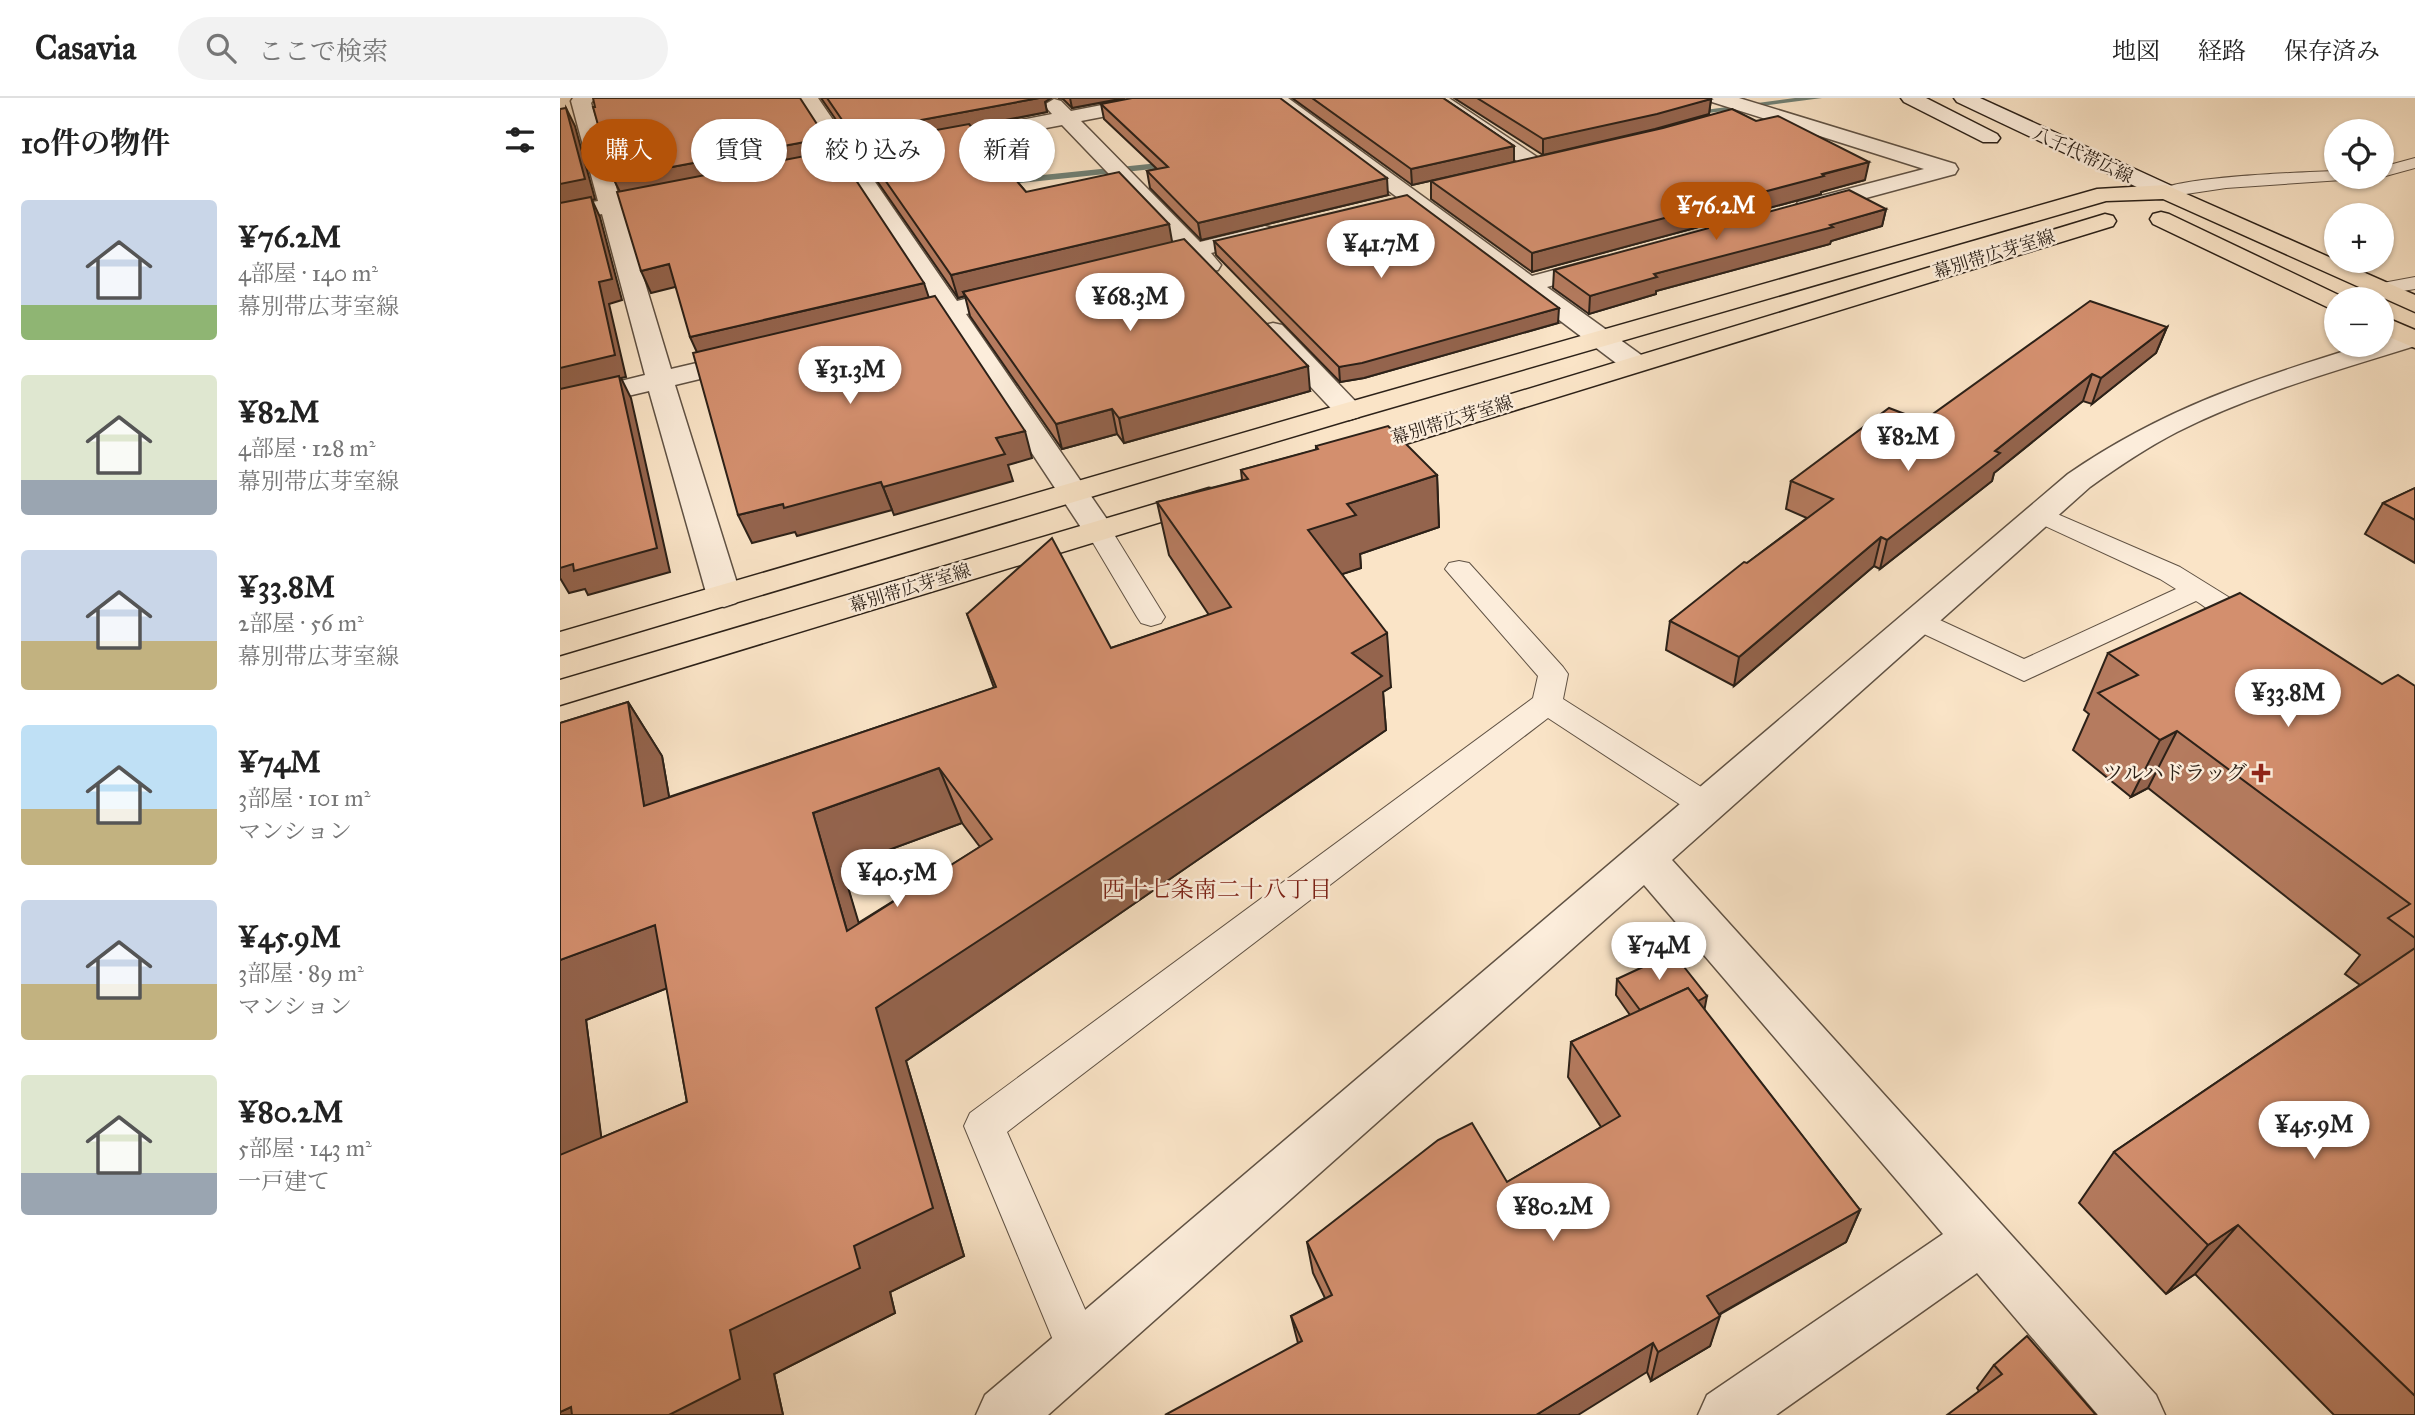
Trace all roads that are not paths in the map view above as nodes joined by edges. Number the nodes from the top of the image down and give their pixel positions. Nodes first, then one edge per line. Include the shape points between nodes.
1 (585, 98) edge
2 (808, 98) edge
3 (1047, 98) edge
4 (1169, 98) edge
5 (1276, 98) edge
6 (1436, 98) edge
7 (1911, 98) edge
8 (1964, 98) edge
9 (1720, 109) edge
10 (1067, 118) junction
11 (822, 119) edge
12 (945, 141) edge
13 (2007, 146) dead end
14 (1563, 159) edge
15 (2415, 163) edge
16 (1538, 165) junction
17 (2394, 169) edge
18 (1512, 171) edge
19 (2324, 177) edge
20 (864, 182) edge
21 (2080, 182) dead end
22 (691, 190) edge
23 (2166, 192) junction
24 (1419, 194) junction
25 (2105, 194) junction
26 (612, 206) junction
27 (1375, 208) edge
28 (2143, 211) junction
29 (1790, 212) edge
30 (560, 215) edge
31 (1285, 229) edge
32 (1195, 250) junction
33 (1619, 259) edge
34 (1127, 267) edge
35 (1224, 280) edge
36 (2415, 283) edge
37 (1528, 284) junction
38 (1045, 287) edge
39 (2375, 287) edge
40 (2391, 287) edge
41 (2324, 296) edge
42 (950, 310) junction
43 (1252, 310) edge
44 (2394, 310) edge
45 (2406, 326) edge
46 (871, 330) edge
47 (1600, 338) junction
48 (765, 355) edge
49 (1634, 363) junction
50 (660, 380) junction
51 (560, 404) edge
52 (1349, 411) junction
53 (1321, 461) edge
54 (1229, 490) edge
55 (1073, 492) junction
56 (2041, 515) junction
57 (1099, 531) junction
58 (1459, 569) dead end
59 (2197, 590) junction
60 (724, 596) junction
61 (1151, 617) dead end
62 (1919, 621) junction
63 (2277, 640) edge
64 (560, 644) edge
65 (560, 693) edge
66 (1547, 703) junction
67 (1705, 805) junction
68 (1645, 858) junction
69 (1981, 1239) junction
70 (1079, 1348) junction
71 (1005, 1415) edge
72 (1727, 1415) edge
73 (2136, 1415) edge

1 - 26 street via 581,101
2 - 11 street
3 - 10 street
4 - 10 street
5 - 24 street
6 - 16 street
7 - 13 street, 八千代帯広線
8 - 23 street, 八千代帯広線
9 - 29 street via 1757,109 1947,169
10 - 12 street
10 - 32 street
14 - 16 street
15 - 17 lane
16 - 18 street
19 - 23 lane
20 - 42 street
21 - 25 street, 八千代帯広線
22 - 26 street
23 - 25 main road, 幕別帯広芽室線
23 - 28 main road, 幕別帯広芽室線
23 - 39 main road, 幕別帯広芽室線
24 - 27 street
24 - 37 street
25 - 28 main road
25 - 47 main road, 幕別帯広芽室線
26 - 30 street
26 - 50 street
28 - 41 main road
28 - 49 main road, 幕別帯広芽室線
31 - 32 street
32 - 34 street
32 - 35 street
33 - 37 street
36 - 40 lane
37 - 47 street
38 - 42 street
42 - 46 street
42 - 55 street
43 - 52 street
44 - 45 main road, 幕別帯広芽室線
45 - 56 street via 2146,436 2066,489
47 - 49 street
47 - 52 main road, 幕別帯広芽室線
48 - 50 street
49 - 53 main road, 幕別帯広芽室線
50 - 51 street
50 - 60 street
52 - 55 main road, 幕別帯広芽室線
54 - 57 main road, 幕別帯広芽室線
55 - 57 street
55 - 60 main road, 幕別帯広芽室線
56 - 59 lane via 2170,573
56 - 62 street
57 - 61 lane
57 - 65 main road, 幕別帯広芽室線
58 - 66 lane via 1553,674
59 - 62 lane via 2024,671
59 - 63 lane
60 - 64 main road, 幕別帯広芽室線
62 - 67 street
66 - 67 lane
66 - 70 lane via 984,1126
67 - 68 street
68 - 69 street
68 - 70 street
69 - 72 street
69 - 73 street
70 - 71 street

